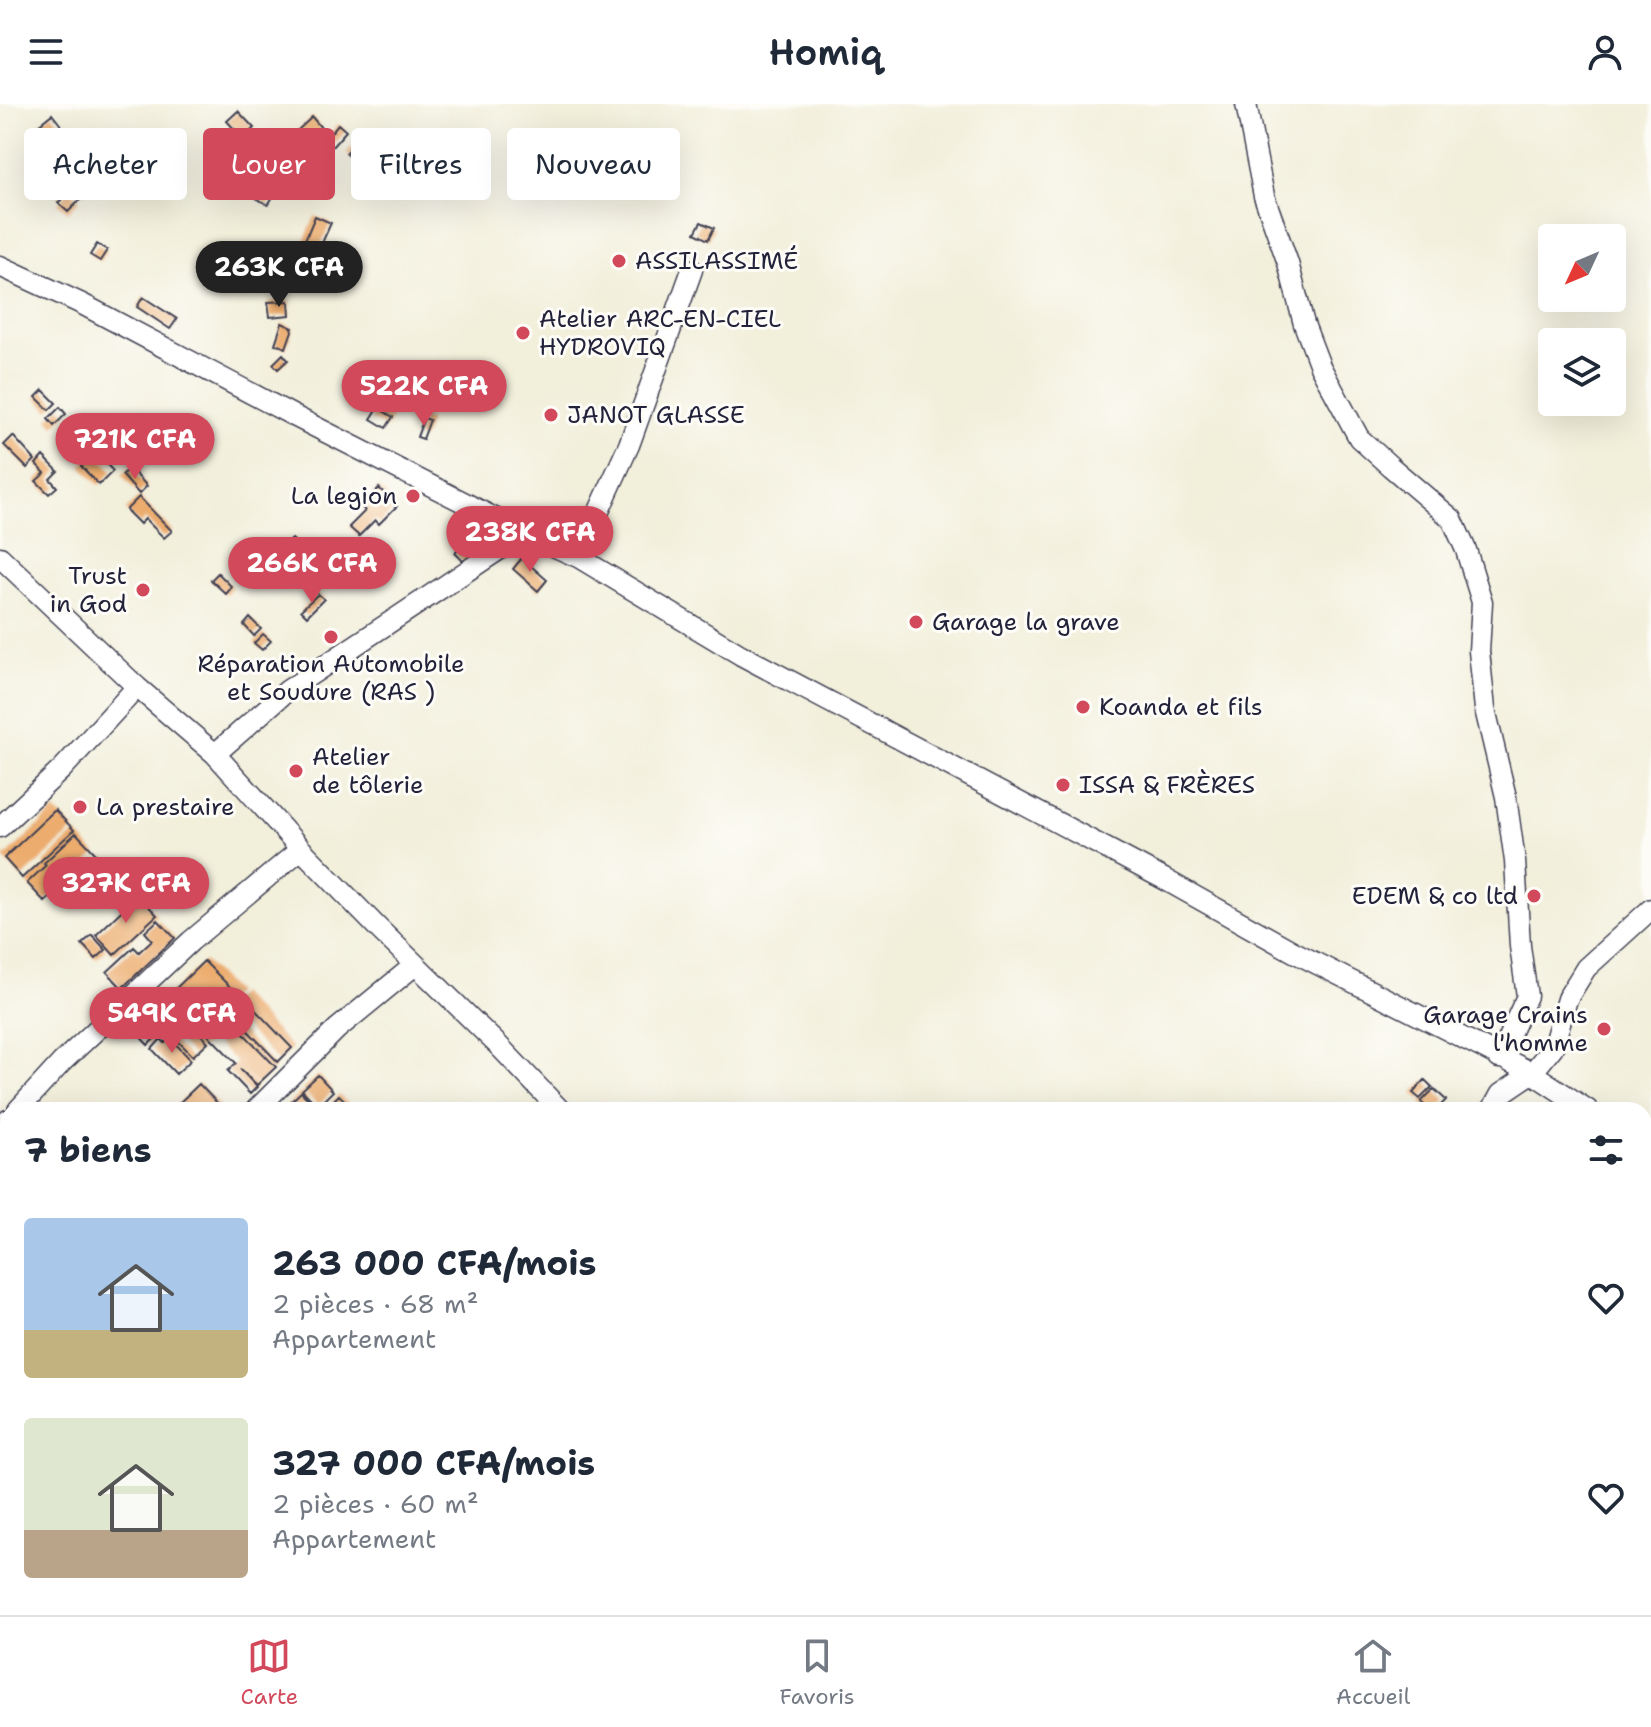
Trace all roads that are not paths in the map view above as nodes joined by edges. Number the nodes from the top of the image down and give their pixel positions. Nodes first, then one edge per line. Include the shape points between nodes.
1 (1246, 104) edge
2 (0, 266) edge
3 (692, 270) dead end
4 (524, 533) junction
5 (0, 557) edge
6 (578, 557) junction
7 (137, 687) junction
8 (215, 754) junction
9 (0, 827) edge
10 (301, 849) junction
11 (1651, 909) edge
12 (415, 965) junction
13 (1499, 1058) junction
14 (1532, 1073) junction
15 (25, 1102) edge
16 (264, 1102) edge
17 (552, 1102) edge
18 (1496, 1102) edge
19 (1576, 1102) edge

1 - 13 street via 1264,196 1320,366 1359,438 1452,519 1482,602 1479,651 1485,709 1508,810 1527,996
2 - 4 street
3 - 6 street via 629,445
4 - 6 street
4 - 8 street via 288,690
5 - 7 street
6 - 13 street via 741,655
7 - 8 street
7 - 9 street
8 - 10 street
10 - 12 street
10 - 15 street via 191,941
11 - 14 street via 1586,968 1567,999 1553,1047
12 - 16 street via 337,1029
12 - 17 street
13 - 14 street
14 - 18 street
14 - 19 street

